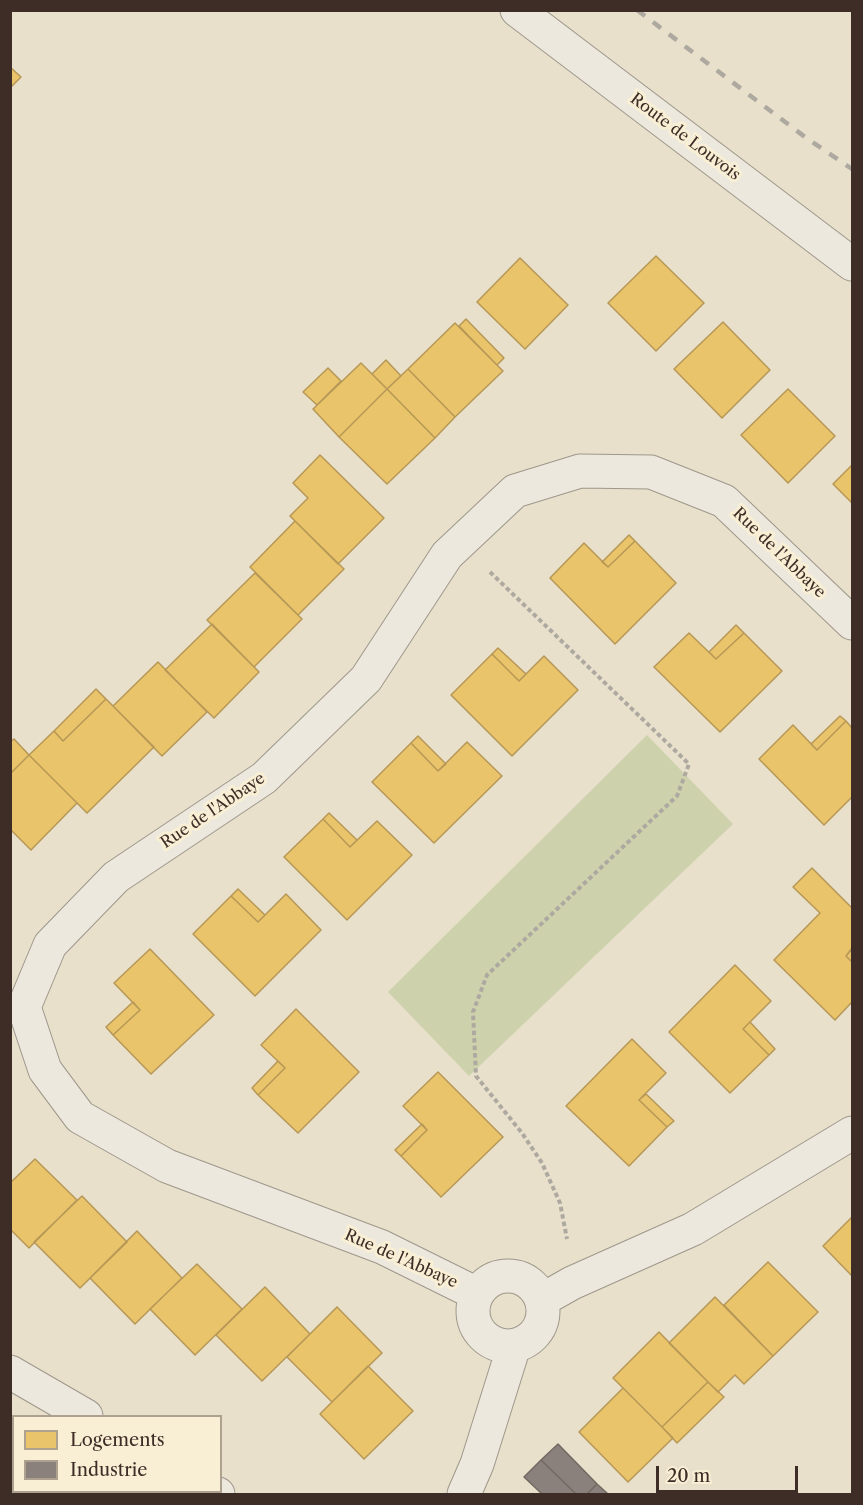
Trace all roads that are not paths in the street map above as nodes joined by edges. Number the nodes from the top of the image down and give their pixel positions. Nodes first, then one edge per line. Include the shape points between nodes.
1 (517, 10) edge
2 (852, 264) edge
3 (852, 623) edge
4 (852, 1133) edge
5 (477, 1294) junction
6 (542, 1300) junction
7 (514, 1346) junction
8 (10, 1372) edge
9 (84, 1415) edge
10 (464, 1494) edge

1 - 2 street, Route de Louvois
3 - 5 street, Rue de l'Abbaye via 724,501 651,471 580,471 515,491 447,555 366,679 264,778 116,877 50,945 24,1007 45,1070 80,1117 167,1166 382,1247
4 - 6 street via 693,1229
5 - 6 street via 493,1279 516,1276 527,1281
5 - 7 street via 472,1316 482,1335 491,1343
6 - 7 street via 541,1324 534,1335
7 - 10 street
8 - 9 street

